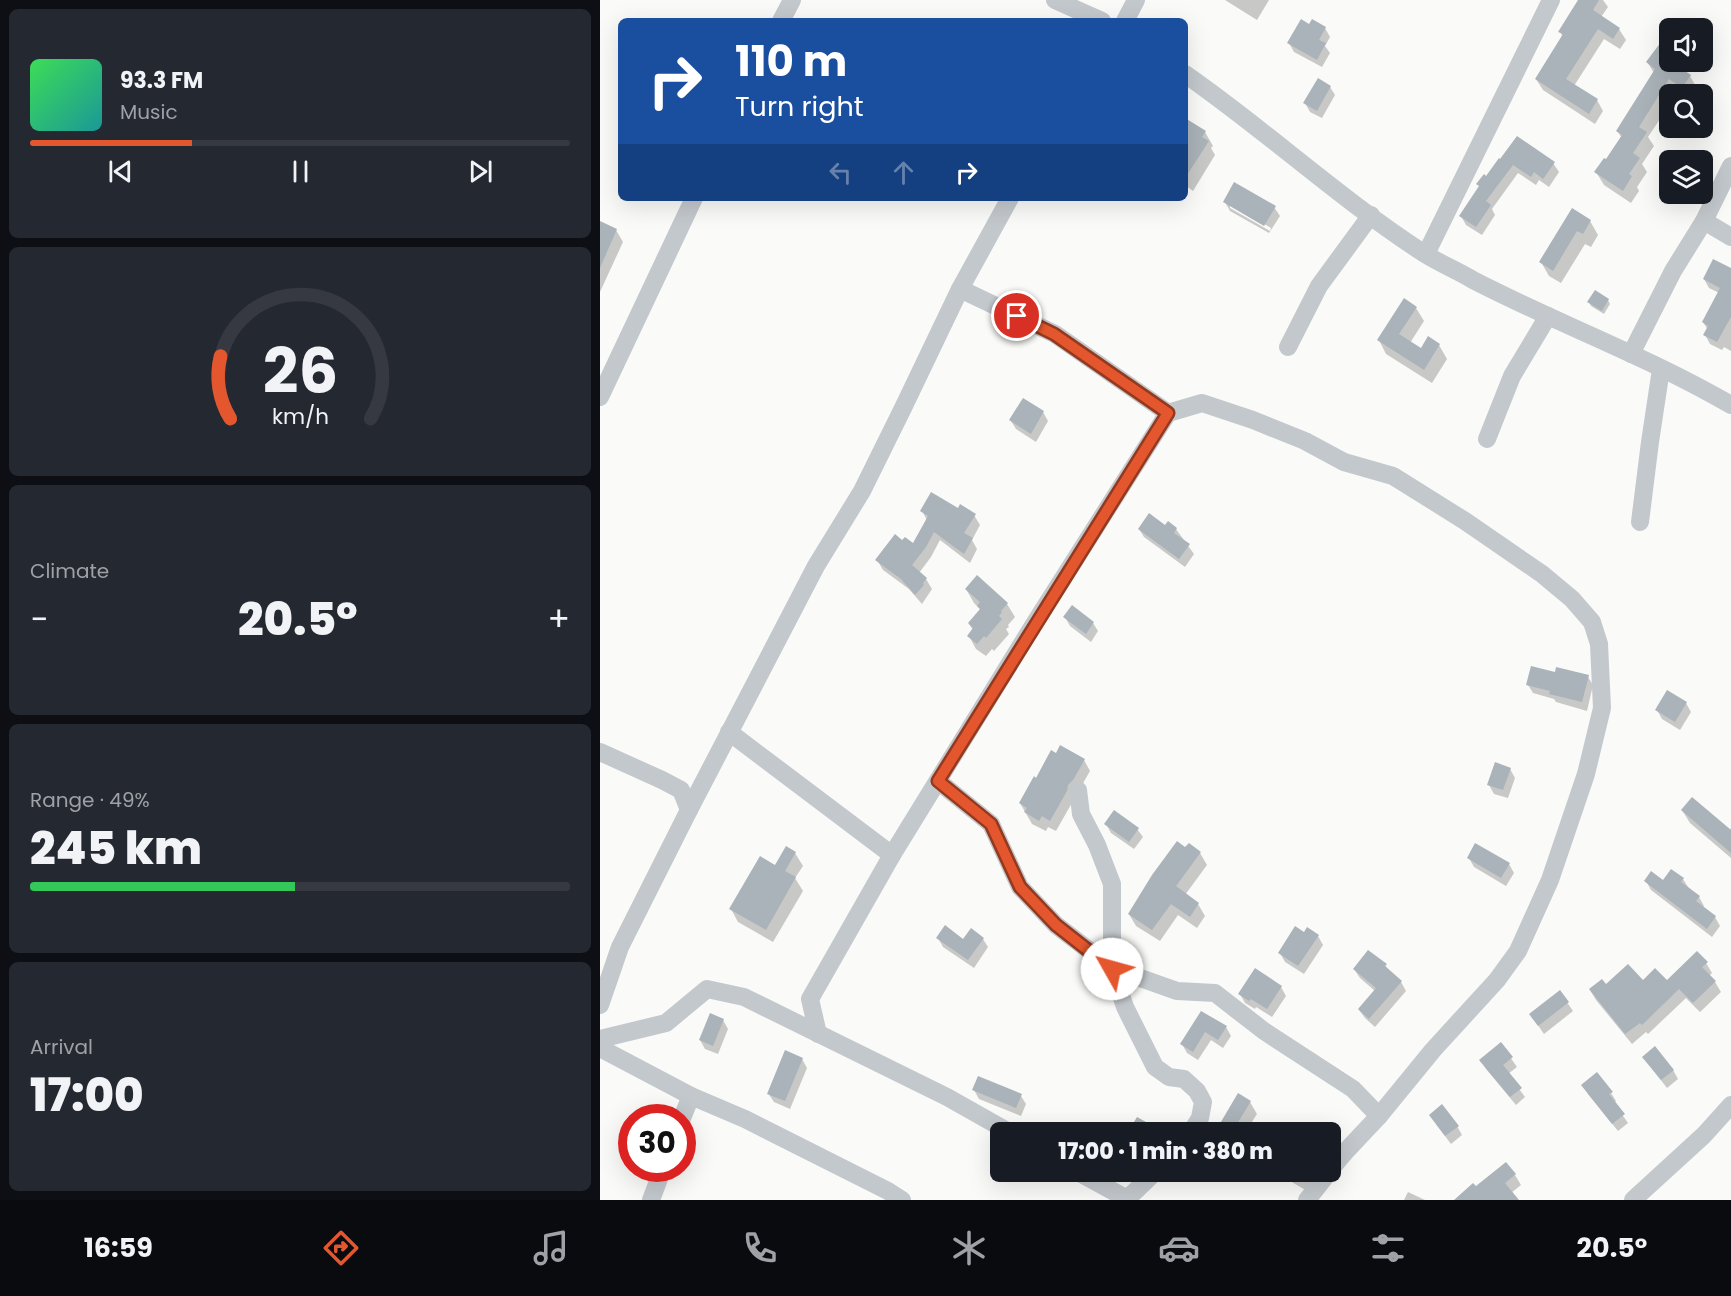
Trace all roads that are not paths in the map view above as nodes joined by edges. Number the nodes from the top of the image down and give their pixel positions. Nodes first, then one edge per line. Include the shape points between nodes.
1 (792, 0) edge
2 (1055, 0) edge
3 (1136, 0) edge
4 (1551, 0) edge
5 (783, 18) edge
6 (1095, 18) edge
7 (1127, 18) edge
8 (1188, 76) edge
9 (1731, 166) edge
10 (693, 201) edge
11 (1008, 201) edge
12 (1371, 215) junction
13 (1704, 221) junction
14 (1731, 237) edge
15 (1426, 254) junction
16 (960, 289) junction
17 (1548, 316) junction
18 (1288, 347) dead end
19 (1631, 354) junction
20 (1661, 369) junction
21 (600, 397) edge
22 (1731, 405) edge
23 (1168, 413) junction
24 (1486, 439) dead end
25 (1640, 522) dead end
26 (729, 732) junction
27 (600, 752) edge
28 (938, 781) junction
29 (1078, 790) dead end
30 (689, 810) junction
31 (892, 855) junction
32 (1112, 969) junction
33 (600, 1005) edge
34 (818, 1034) junction
35 (600, 1039) edge
36 (600, 1048) edge
37 (691, 1096) junction
38 (688, 1104) edge
39 (1731, 1105) edge
40 (1379, 1116) junction
41 (991, 1122) edge
42 (1197, 1122) edge
43 (1341, 1157) edge
44 (658, 1182) edge
45 (1096, 1182) edge
46 (1145, 1182) edge
47 (1321, 1182) edge
48 (651, 1200) edge
49 (902, 1200) edge
50 (1127, 1200) edge
51 (1307, 1200) edge
52 (1633, 1200) edge

1 - 5 street
2 - 6 street
3 - 7 street
4 - 15 street
8 - 12 street
9 - 13 street
10 - 21 street
11 - 16 street
12 - 15 street
12 - 18 street via 1319,286
13 - 14 street
13 - 19 street via 1673,271
15 - 17 street
16 - 23 street via 1054,334
16 - 26 street via 862,491 816,566
17 - 19 street
17 - 24 street via 1512,376
19 - 20 street
20 - 22 street
20 - 25 street
23 - 28 street
23 - 40 street via 1202,403 1305,441 1344,462 1393,476 1542,574 1592,622 1599,644 1602,708 1586,774 1550,880 1518,951
26 - 30 street
26 - 31 street
27 - 30 street via 681,790
28 - 31 street
28 - 32 street via 991,824 1020,887 1056,925
29 - 32 street via 1081,814 1112,884
30 - 33 street via 620,947
31 - 34 street via 810,999
32 - 40 street via 1178,991 1215,993 1263,1031 1353,1089
32 - 42 street via 1125,1007 1155,1067 1169,1077 1184,1079 1197,1091 1203,1102
34 - 35 street via 744,997 707,989 666,1023
34 - 41 street
36 - 37 street
37 - 38 street
37 - 49 street via 745,1119
39 - 52 street
40 - 43 street
44 - 48 street
45 - 50 street
46 - 50 street
47 - 51 street

